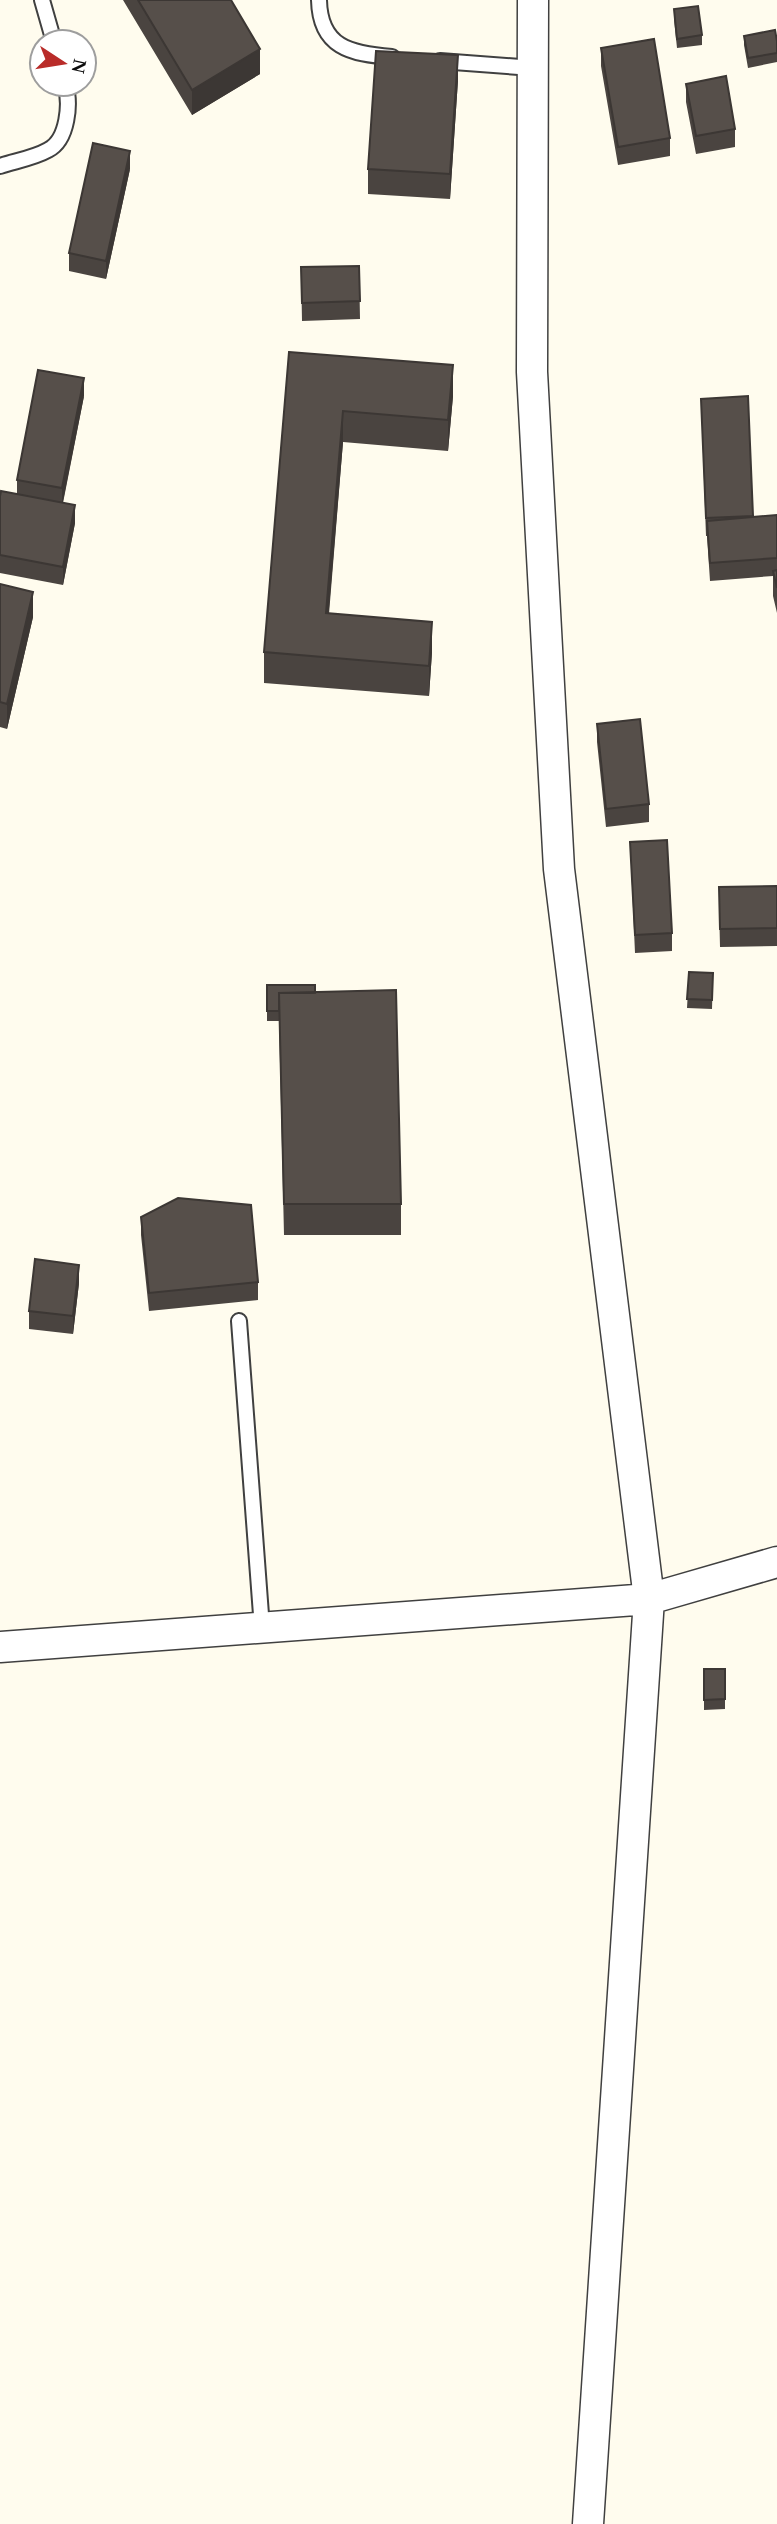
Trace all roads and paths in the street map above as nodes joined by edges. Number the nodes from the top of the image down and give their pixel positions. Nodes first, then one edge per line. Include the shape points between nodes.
1 (42, 0) edge
2 (319, 0) edge
3 (533, 0) edge
4 (50, 28) edge
5 (533, 68) junction
6 (68, 98) edge
7 (0, 166) edge
8 (239, 1321) dead end
9 (777, 1562) edge
10 (649, 1599) junction
11 (262, 1628) junction
12 (0, 1647) edge
13 (588, 2524) edge

1 - 4 lane
2 - 5 lane via 319,18 328,38 345,48 417,60
3 - 5 street
5 - 10 street via 532,373 559,869
6 - 7 lane via 64,130 51,149
8 - 11 lane
9 - 10 street
10 - 11 street
10 - 13 street
11 - 12 street

